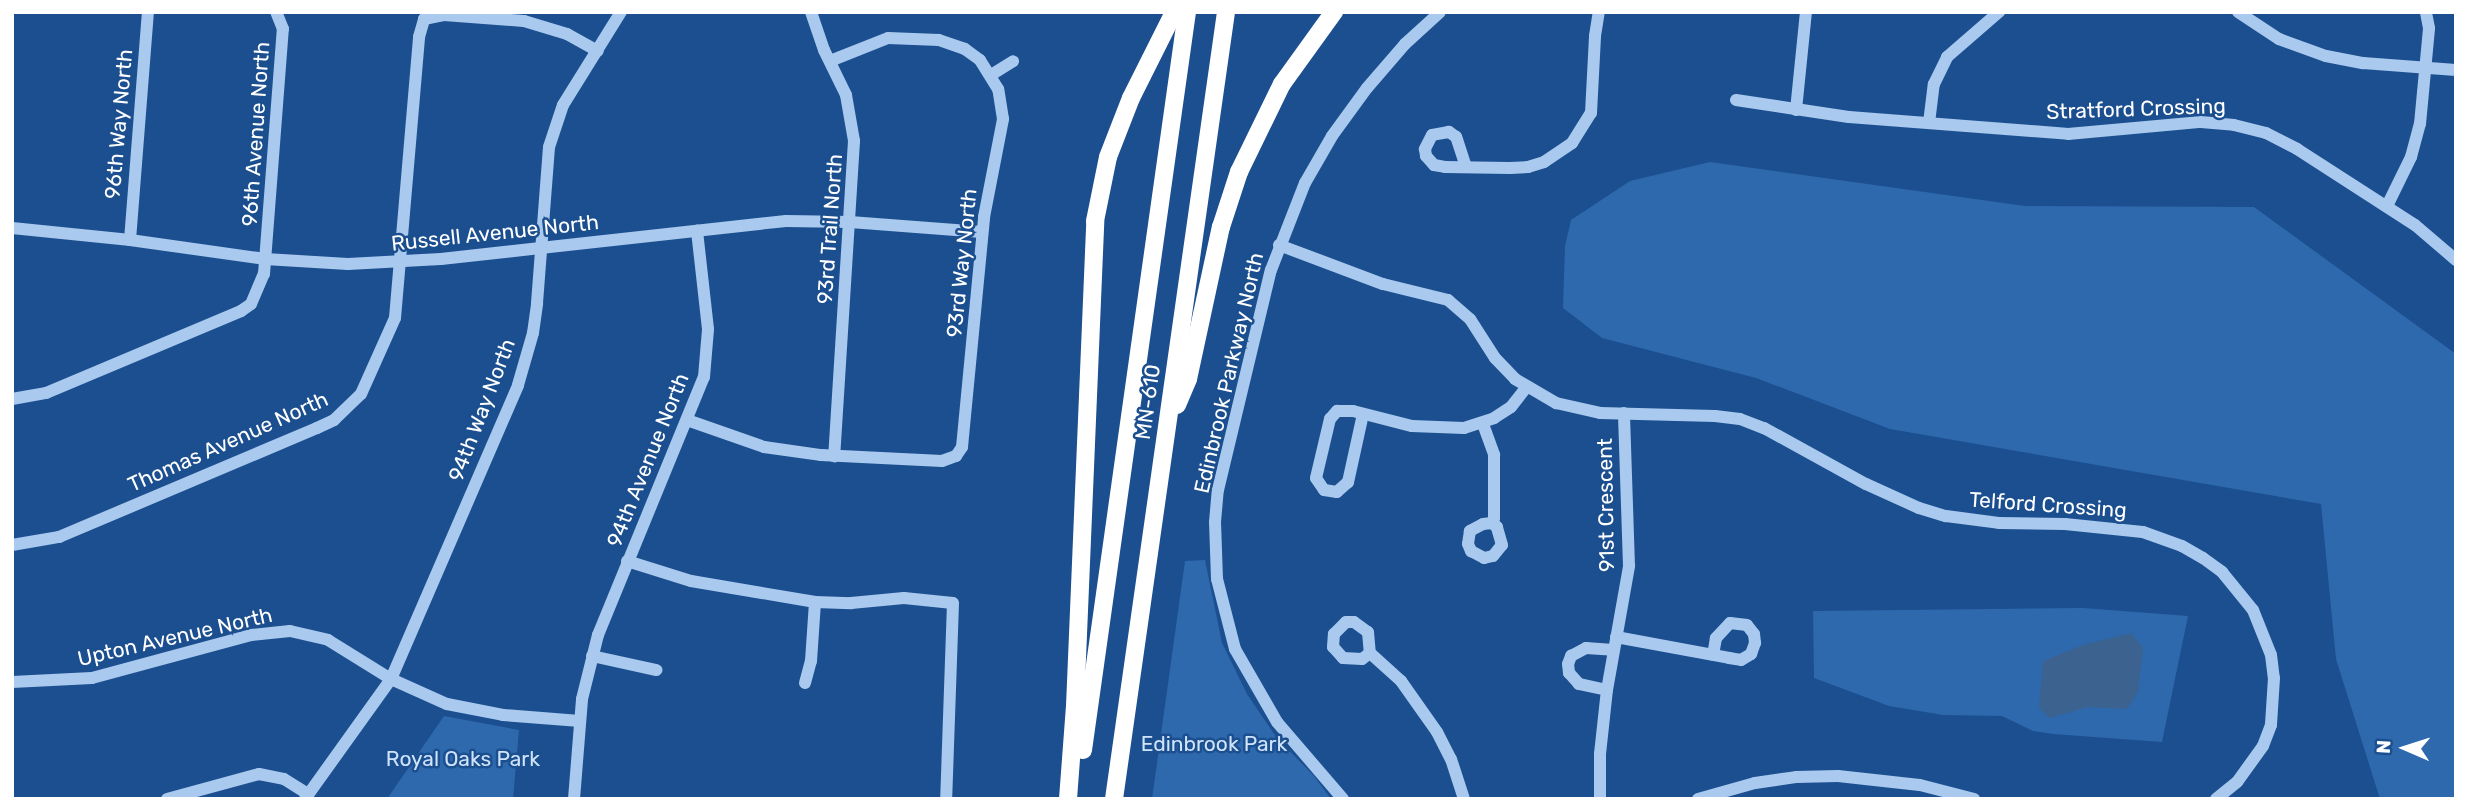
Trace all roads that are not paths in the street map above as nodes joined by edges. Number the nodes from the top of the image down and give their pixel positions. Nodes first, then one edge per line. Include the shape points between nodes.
1 (148, 12) edge
2 (276, 12) edge
3 (621, 12) edge
4 (811, 12) edge
5 (1174, 12) edge
6 (1187, 12) edge
7 (1226, 12) edge
8 (1334, 12) edge
9 (1440, 12) edge
10 (1599, 12) edge
11 (1806, 12) edge
12 (1999, 12) edge
13 (2238, 12) edge
14 (2426, 12) edge
15 (598, 51) junction
16 (830, 61) junction
17 (1013, 61) dead end
18 (2427, 68) junction
19 (2456, 70) edge
20 (991, 75) junction
21 (1736, 100) dead end
22 (1797, 110) junction
23 (1929, 123) junction
24 (1466, 167) dead end
25 (2387, 206) junction
26 (850, 222) junction
27 (12, 228) edge
28 (697, 231) junction
29 (982, 232) junction
30 (130, 240) junction
31 (1279, 246) junction
32 (540, 248) junction
33 (265, 259) junction
34 (2456, 260) edge
35 (400, 262) junction
36 (1526, 388) junction
37 (12, 399) edge
38 (1624, 413) junction
39 (1363, 414) junction
40 (687, 420) junction
41 (1483, 424) junction
42 (1168, 428) junction
43 (834, 456) junction
44 (1492, 523) dead end
45 (12, 545) edge
46 (628, 561) junction
47 (815, 602) junction
48 (1616, 637) junction
49 (1613, 650) junction
50 (1370, 653) dead end
51 (1713, 655) dead end
52 (592, 656) junction
53 (656, 670) dead end
54 (391, 679) junction
55 (12, 682) edge
56 (805, 683) dead end
57 (1607, 690) junction
58 (580, 721) junction
59 (306, 796) edge
60 (2218, 798) edge
61 (167, 799) edge
62 (574, 799) edge
63 (946, 799) edge
64 (1068, 799) edge
65 (1076, 799) edge
66 (1114, 799) edge
67 (1343, 799) edge
68 (1464, 799) edge
69 (1600, 799) edge
70 (1698, 799) edge
71 (1973, 799) edge

1 - 30 street, 96th Way North
2 - 33 street, 96th Avenue North via 283,29
3 - 15 street, 94th Way North
4 - 16 street, 93rd Trail North
5 - 64 highway via 1131,98 1108,157 1095,221
6 - 65 highway, MN-610
7 - 42 highway, MN-610
8 - 42 highway via 1282,84 1239,172 1221,227 1188,379
9 - 31 street, Edinbrook Parkway North via 1405,44 1349,111 1305,183
10 - 24 street via 1591,113 1573,142 1545,162 1528,167
11 - 22 street
12 - 23 street via 1947,57 1934,84
13 - 18 street via 2279,39 2326,56
14 - 18 street
15 - 32 street, 94th Way North via 555,125 546,167
15 - 35 street, Thomas Avenue North via 567,34 524,21 443,15 424,19
16 - 20 street via 888,38 939,40 973,54
16 - 26 street, 93rd Trail North via 846,95 854,141
17 - 20 street
18 - 19 street
18 - 25 street via 2416,142
20 - 29 street, 93rd Way North via 1002,102 1003,119
21 - 22 street, Stratford Crossing
22 - 23 street, Stratford Crossing
23 - 25 street, Stratford Crossing via 2067,134 2201,122 2234,125 2281,141
25 - 34 street, Stratford Crossing
26 - 28 street, Russell Avenue North via 786,221
26 - 29 street, Russell Avenue North
26 - 43 street, 93rd Trail North
27 - 30 street, Russell Avenue North
28 - 32 street, Russell Avenue North
28 - 40 street, 94th Avenue North via 709,347 704,377
29 - 43 street, 93rd Way North via 962,447 956,456 933,461
30 - 33 street, Russell Avenue North
31 - 36 street, Telford Crossing via 1382,284 1448,300 1467,314 1495,358
31 - 67 street, Edinbrook Parkway North via 1223,467 1215,522 1217,579 1235,649 1258,693
32 - 35 street, Russell Avenue North
32 - 54 street, 94th Way North via 536,313 526,361
33 - 35 street, Russell Avenue North
33 - 37 street, 96th Avenue North via 257,293 241,311 46,393
35 - 45 street, Thomas Avenue North via 396,318 389,336 361,394 334,419 59,537
36 - 38 street, Telford Crossing via 1570,408
36 - 41 street via 1511,407
38 - 48 street, 91st Crescent via 1629,566
38 - 60 street, Telford Crossing via 1740,419 1919,508 2000,523 2143,532 2203,558 2231,581 2253,610 2271,655 2274,678 2271,724 2263,746 2252,765
39 - 39 street via 1348,482 1337,492 1324,490 1316,478 1330,419 1337,411
39 - 41 street via 1412,426 1453,429
40 - 43 street via 764,447
40 - 46 street, 94th Avenue North
41 - 44 street via 1494,455
42 - 66 highway, MN-610
46 - 47 street via 691,581
46 - 52 street, 94th Avenue North
47 - 56 street
47 - 63 street via 904,598 953,603
48 - 49 street, 91st Crescent
48 - 51 street
49 - 57 street, 91st Crescent
49 - 57 street via 1586,648 1571,656 1568,664 1579,684
50 - 68 street via 1401,681 1437,732
52 - 53 street
52 - 58 street, 94th Avenue North
54 - 55 street, Upton Avenue North via 328,640 290,631 251,635 92,678
54 - 58 street, Upton Avenue North via 475,711
54 - 59 street, 94th Way North
57 - 69 street, 91st Crescent
58 - 62 street, 94th Avenue North
59 - 61 street via 284,779 259,774
70 - 71 street via 1755,783 1838,776 1920,785

